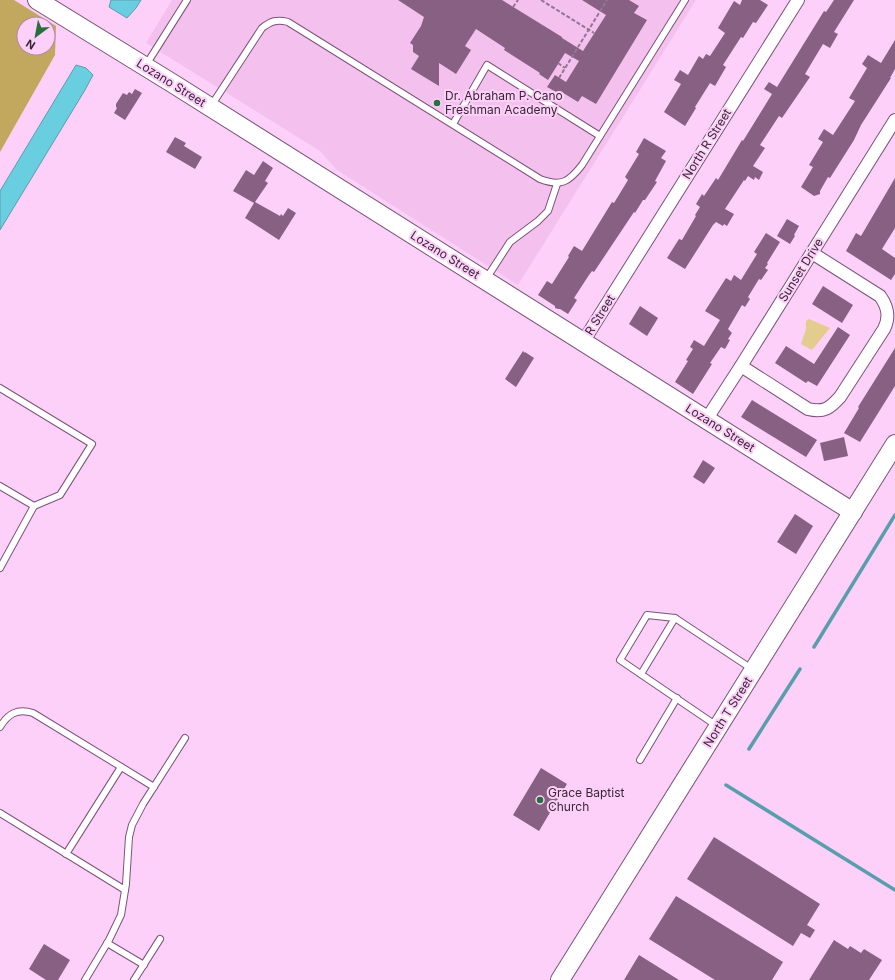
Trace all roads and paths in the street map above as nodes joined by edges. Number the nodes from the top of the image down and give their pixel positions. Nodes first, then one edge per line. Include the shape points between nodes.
1 (37, 0) edge
2 (187, 0) edge
3 (518, 0) edge
4 (541, 0) edge
5 (607, 0) edge
6 (685, 0) edge
7 (798, 0) edge
8 (513, 7) dead end
9 (589, 30) junction
10 (594, 33) dead end
11 (558, 64) dead end
12 (146, 67) junction
13 (565, 68) junction
14 (559, 78) dead end
15 (210, 107) junction
16 (895, 120) edge
17 (453, 124) junction
18 (600, 136) junction
19 (557, 184) junction
20 (812, 253) junction
21 (485, 280) junction
22 (617, 288) joint
23 (583, 342) junction
24 (741, 366) junction
25 (0, 388) edge
26 (706, 420) junction
27 (895, 444) edge
28 (0, 486) edge
29 (34, 506) junction
30 (853, 512) junction
31 (0, 568) edge
32 (675, 618) junction
33 (754, 670) junction
34 (641, 674) junction
35 (677, 698) junction
36 (719, 726) junction
37 (0, 727) edge
38 (185, 738) dead end
39 (640, 760) dead end
40 (121, 767) junction
41 (154, 788) junction
42 (0, 813) edge
43 (66, 854) junction
44 (125, 890) junction
45 (160, 939) dead end
46 (107, 943) junction
47 (144, 965) junction
48 (85, 980) edge
49 (134, 980) edge
50 (560, 980) edge

1 - 12 street, Lozano Street
2 - 12 lane
3 - 8 path
4 - 9 path
5 - 9 path
6 - 18 lane
7 - 22 street, North R Street
9 - 10 path
9 - 13 path
11 - 13 path
12 - 15 street, Lozano Street
13 - 14 path
15 - 17 lane via 262,28 276,20 282,20
15 - 21 street, Lozano Street
16 - 20 street, Sunset Drive
17 - 18 lane via 487,65
17 - 19 lane via 540,179
18 - 19 lane via 577,171 565,182
19 - 21 lane via 548,211 510,242
20 - 24 street, Sunset Drive
20 - 24 street via 880,296 888,311 884,329 840,396 825,410 808,409
21 - 23 street, Lozano Street
22 - 23 street, R Street
23 - 26 street, Lozano Street
24 - 26 street, Sunset Drive
25 - 29 lane via 92,444 60,494
26 - 30 street, Lozano Street
27 - 30 street, North T Street
28 - 29 lane
29 - 31 lane
30 - 33 street, North T Street
32 - 33 lane
32 - 34 lane
32 - 34 lane via 647,615 620,660
33 - 36 street, North T Street
34 - 35 lane
35 - 36 lane
35 - 39 lane
36 - 50 street, North T Street
37 - 40 lane via 9,714 26,710
38 - 41 lane
40 - 41 lane
40 - 43 lane
41 - 44 lane via 132,825
42 - 43 lane
43 - 44 lane
44 - 46 lane via 121,915
45 - 47 lane
46 - 47 lane
46 - 48 lane
47 - 49 lane

